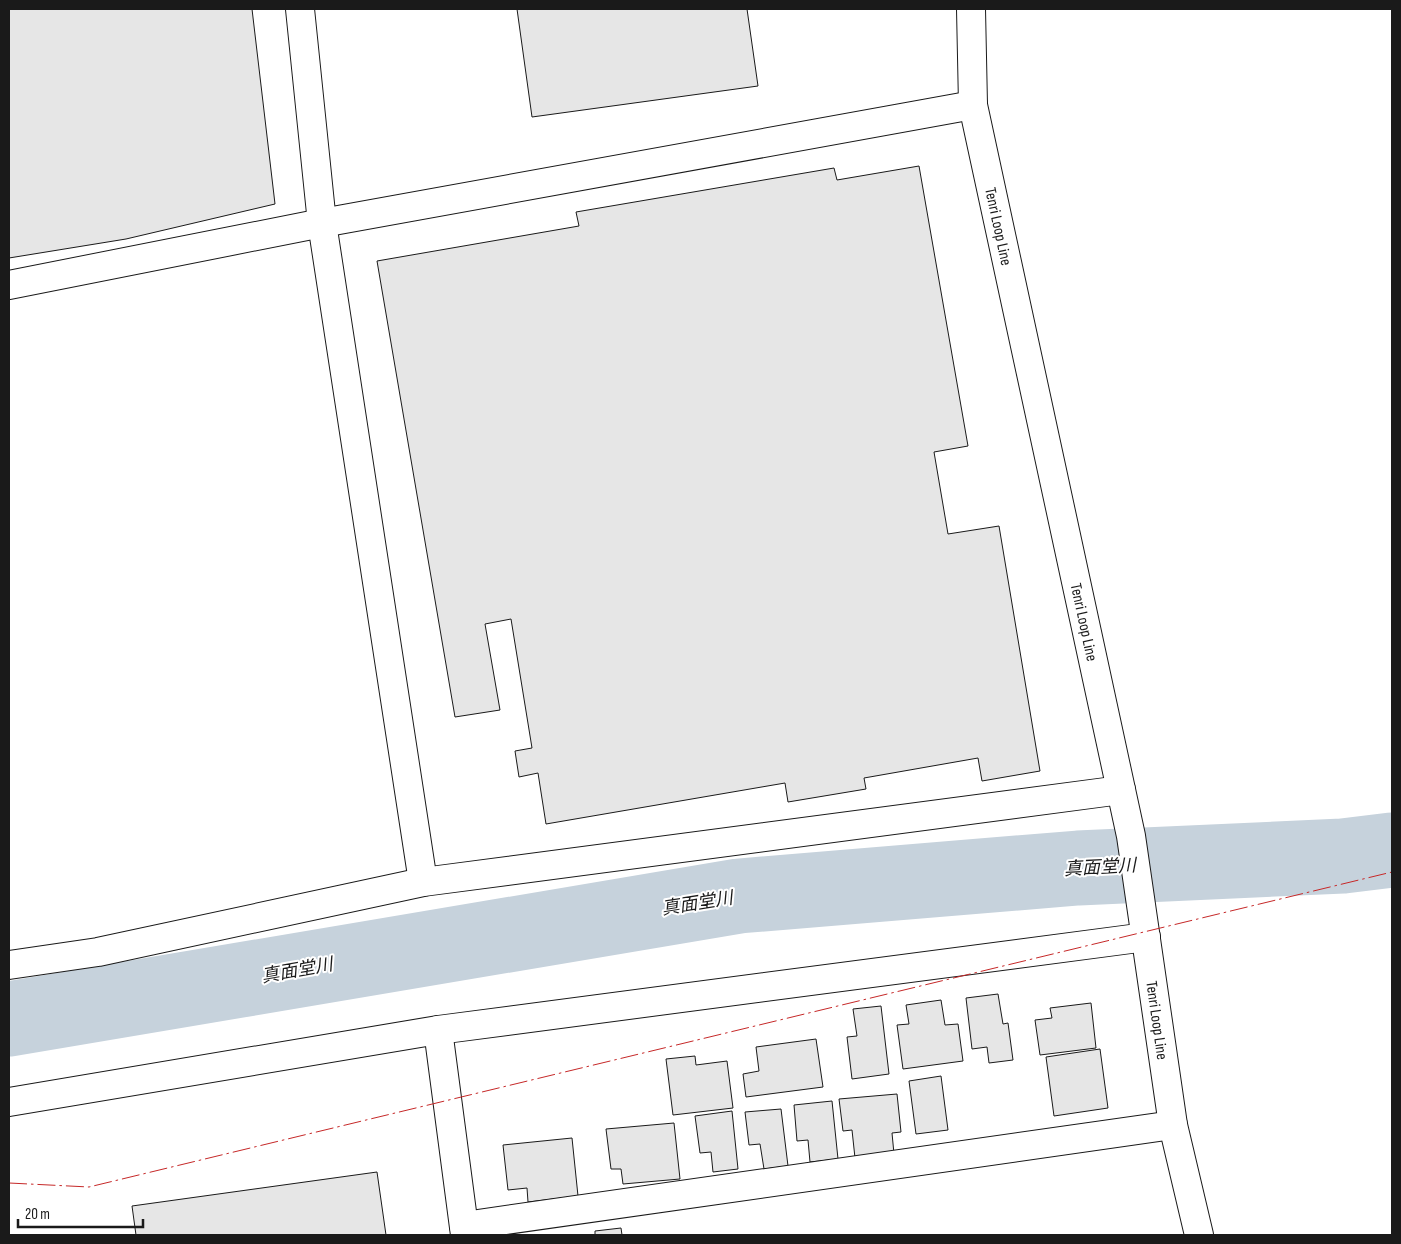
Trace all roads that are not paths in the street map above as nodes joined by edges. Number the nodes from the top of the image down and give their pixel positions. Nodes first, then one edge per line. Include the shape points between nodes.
1 (300, 9) edge
2 (971, 9) edge
3 (973, 105) junction
4 (322, 223) junction
5 (9, 285) edge
6 (1121, 790) junction
7 (422, 882) junction
8 (1144, 925) junction
9 (9, 965) edge
10 (438, 1030) junction
11 (9, 1102) edge
12 (1173, 1125) junction
13 (465, 1231) edge
14 (1199, 1235) edge

1 - 4 street
2 - 3 street, Tenri Loop Line
3 - 4 street
3 - 6 street, Tenri Loop Line
4 - 5 street
4 - 7 street
6 - 7 street
6 - 8 street, Tenri Loop Line
7 - 9 street via 98,952
8 - 10 street
8 - 12 street, Tenri Loop Line
10 - 11 street
10 - 13 street
12 - 13 street
12 - 14 street, Tenri Loop Line

